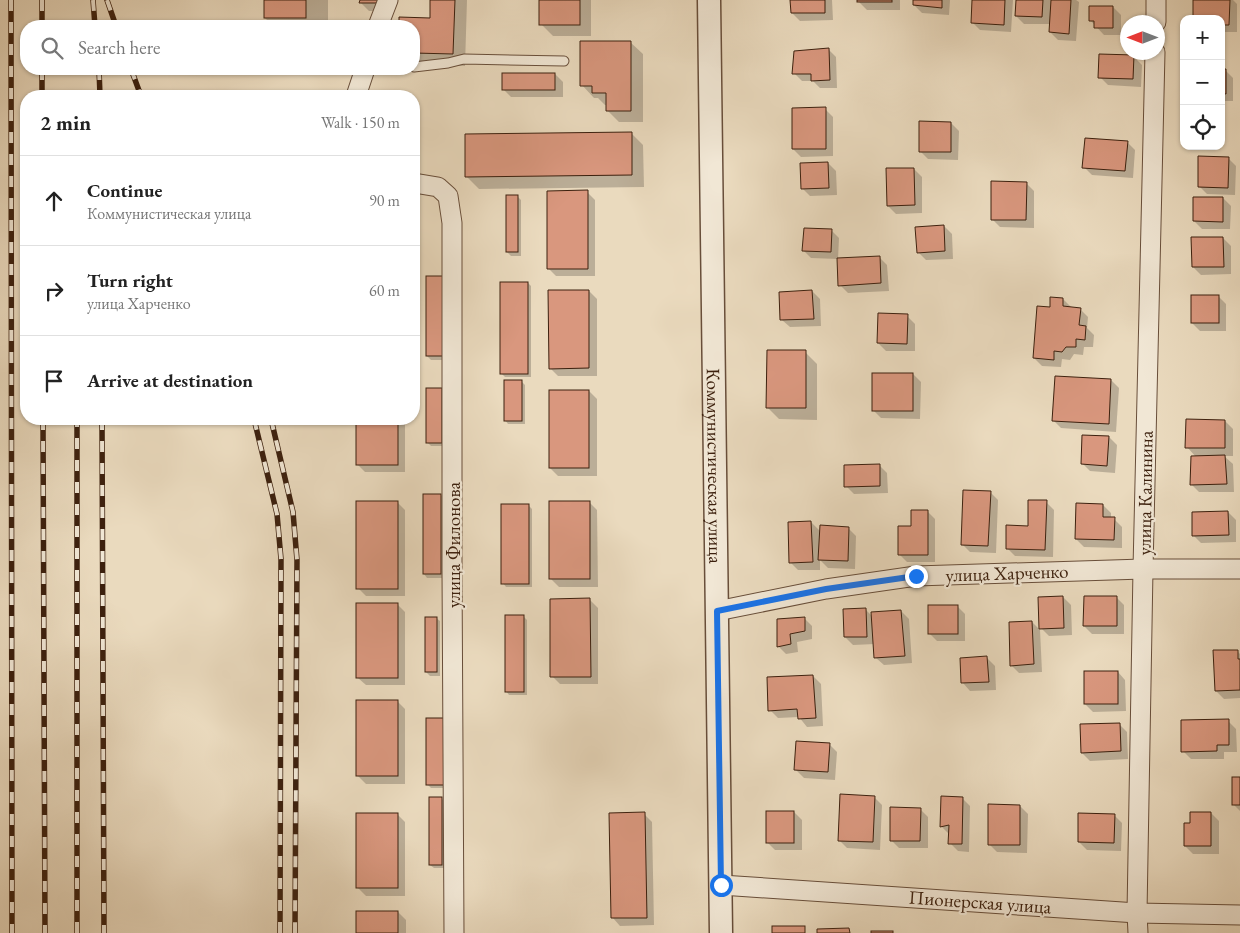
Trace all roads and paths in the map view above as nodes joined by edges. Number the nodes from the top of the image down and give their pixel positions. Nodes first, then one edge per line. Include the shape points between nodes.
1 (388, 0) edge
2 (709, 0) edge
3 (1156, 0) edge
4 (1156, 15) edge
5 (380, 20) edge
6 (1155, 60) edge
7 (564, 61) dead end
8 (420, 66) edge
9 (362, 75) edge
10 (358, 90) edge
11 (420, 184) edge
12 (1143, 569) junction
13 (1240, 569) edge
14 (717, 611) junction
15 (721, 885) junction
16 (1137, 913) junction
17 (1240, 916) edge
18 (454, 933) edge
19 (721, 933) edge
20 (1138, 933) edge

1 - 5 street
2 - 14 street, Коммунистическая улица
3 - 4 street
6 - 12 street, улица Калинина
7 - 8 lane via 464,59
9 - 10 street
11 - 18 street, улица Филонова via 438,187 448,196 452,223
12 - 13 street, улица Харченко
12 - 14 street, улица Харченко via 916,576 826,589
12 - 16 street, улица Калинина
14 - 15 street, Коммунистическая улица
15 - 16 street, Пионерская улица
15 - 19 street, Коммунистическая улица
16 - 17 street, Пионерская улица
16 - 20 street, улица Калинина

